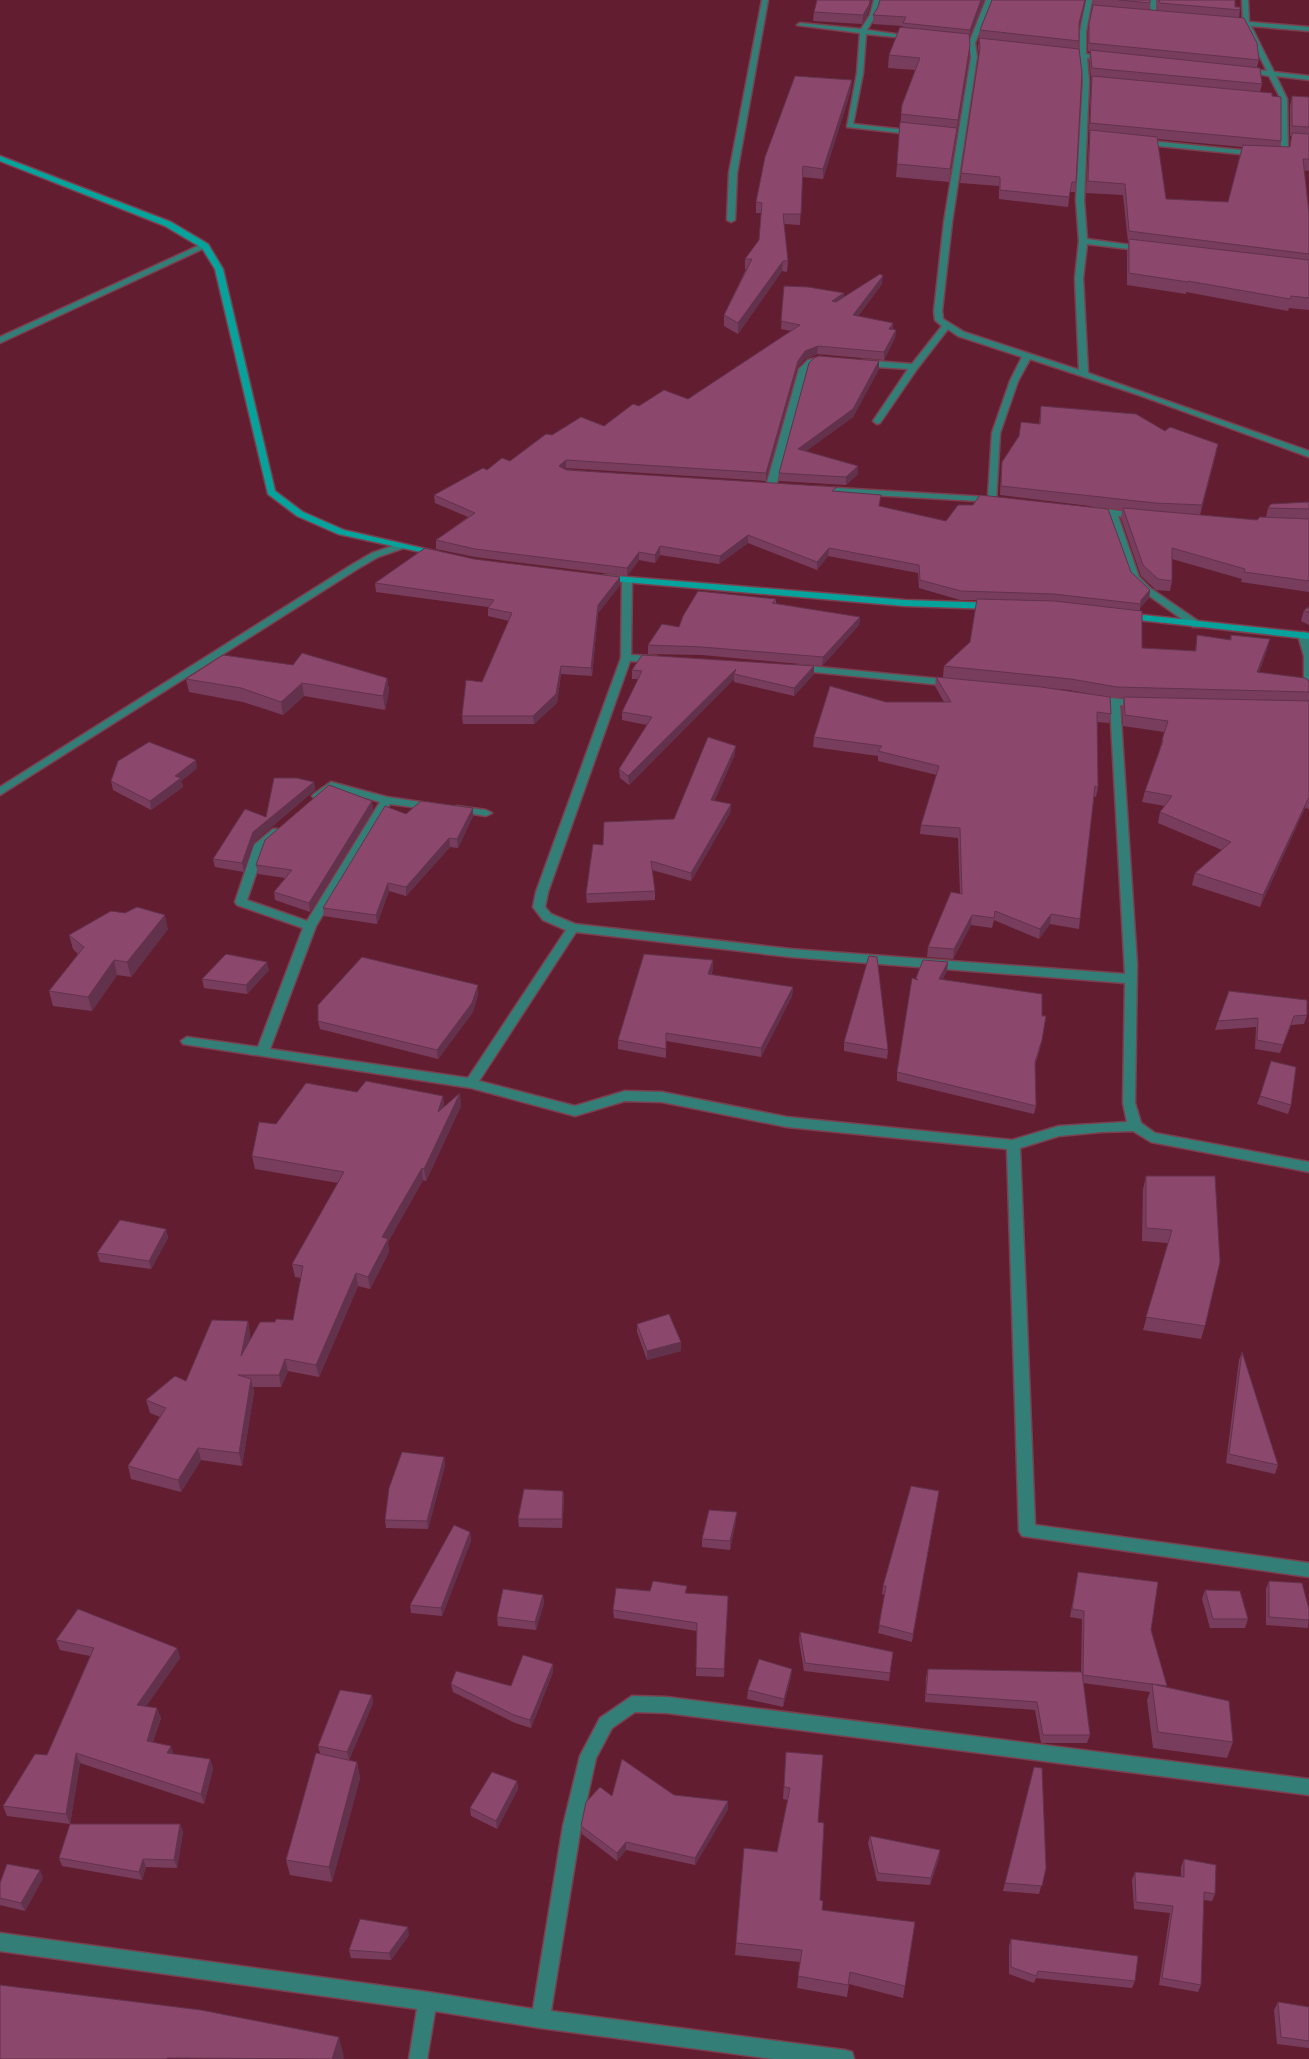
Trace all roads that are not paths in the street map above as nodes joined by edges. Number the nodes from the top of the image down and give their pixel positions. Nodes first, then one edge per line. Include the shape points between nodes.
1 (765, 0) edge
2 (877, 0) edge
3 (989, 0) edge
4 (1089, 0) edge
5 (1153, 0) edge
6 (1245, 0) edge
7 (1087, 10) junction
8 (1096, 11) edge
9 (1145, 14) edge
10 (1154, 15) junction
11 (1163, 16) edge
12 (1236, 22) edge
13 (1246, 24) junction
14 (800, 25) dead end
15 (1309, 29) edge
16 (863, 31) junction
17 (923, 38) edge
18 (962, 42) edge
19 (972, 43) junction
20 (982, 44) edge
21 (1055, 52) edge
22 (1082, 56) junction
23 (1112, 58) edge
24 (1231, 70) edge
25 (1270, 74) junction
26 (1309, 78) edge
27 (1086, 81) junction
28 (1096, 82) edge
29 (1274, 98) edge
30 (1284, 98) junction
31 (1292, 100) edge
32 (924, 134) edge
33 (951, 136) edge
34 (1082, 136) junction
35 (960, 137) junction
36 (1092, 137) edge
37 (1131, 141) edge
38 (0, 158) edge
39 (731, 220) dead end
40 (1083, 241) junction
41 (205, 246) junction
42 (1151, 250) edge
43 (946, 326) junction
44 (0, 340) edge
45 (1027, 356) junction
46 (836, 360) edge
47 (854, 362) edge
48 (914, 367) junction
49 (1084, 374) junction
50 (877, 421) dead end
51 (1309, 454) edge
52 (771, 486) edge
53 (806, 489) edge
54 (1084, 509) edge
55 (1112, 513) junction
56 (1145, 517) edge
57 (401, 546) junction
58 (447, 556) edge
59 (597, 577) edge
60 (626, 581) junction
61 (1004, 606) edge
62 (1112, 614) edge
63 (1197, 625) junction
64 (1306, 635) edge
65 (626, 658) junction
66 (664, 659) edge
67 (788, 667) edge
68 (962, 684) edge
69 (1309, 689) edge
70 (1078, 696) edge
71 (1115, 703) junction
72 (1154, 704) edge
73 (0, 792) edge
74 (387, 800) junction
75 (310, 803) edge
76 (486, 813) dead end
77 (288, 821) edge
78 (310, 926) junction
79 (573, 928) junction
80 (1131, 979) junction
81 (187, 1041) dead end
82 (262, 1052) junction
83 (470, 1084) junction
84 (1135, 1126) junction
85 (1013, 1145) junction
86 (1309, 1167) edge
87 (1309, 1570) edge
88 (1309, 1787) edge
89 (0, 1942) edge
90 (428, 2001) junction
91 (540, 2019) junction
92 (418, 2059) edge
93 (845, 2059) edge

1 - 39 street via 733,173
2 - 16 street via 873,15
3 - 19 street
4 - 7 street
5 - 10 street
6 - 13 street
7 - 8 street
7 - 22 street
9 - 10 street
10 - 11 street
12 - 13 street
13 - 15 street
13 - 25 street
14 - 16 street
16 - 17 street
16 - 32 street via 860,73 849,126
18 - 19 street
19 - 20 street
19 - 35 street via 974,57
21 - 22 street
22 - 23 street
22 - 27 street
24 - 25 street
25 - 26 street
25 - 30 street
27 - 28 street
27 - 34 street
29 - 30 street
30 - 31 street
30 - 37 street via 1289,140 1285,154
33 - 35 street
34 - 36 street
34 - 40 street via 1080,200
35 - 43 street via 938,311 939,320
38 - 41 street via 168,224
40 - 42 street
40 - 49 street via 1079,278
41 - 44 street
41 - 57 street via 219,269 271,492 300,514 341,532
43 - 45 street
43 - 48 street
45 - 49 street
45 - 53 street via 996,433 997,500
46 - 52 street via 817,359 803,369
47 - 48 street
48 - 50 street
49 - 51 street
54 - 55 street
55 - 56 street
55 - 63 street via 1134,578
57 - 58 street
57 - 73 street via 356,566
59 - 60 street
60 - 61 street via 905,603
60 - 65 street
62 - 63 street
63 - 64 street
64 - 69 street
65 - 66 street
65 - 79 street via 539,907 547,917
67 - 68 street
70 - 71 street
71 - 72 street
71 - 80 street
74 - 75 street via 331,785
74 - 76 street
74 - 78 street
77 - 78 street via 260,846 242,902
78 - 82 street
79 - 80 street via 791,952
79 - 83 street
80 - 84 street via 1129,1103
81 - 82 street
82 - 83 street
83 - 85 street via 575,1111 625,1096 662,1097 787,1122
84 - 85 street via 1066,1129 1040,1134
84 - 86 street via 1151,1136
85 - 87 street via 1026,1532
88 - 91 street via 667,1705 632,1704 606,1723 588,1756 572,1826
89 - 90 street
90 - 91 street
90 - 92 street
91 - 93 street

